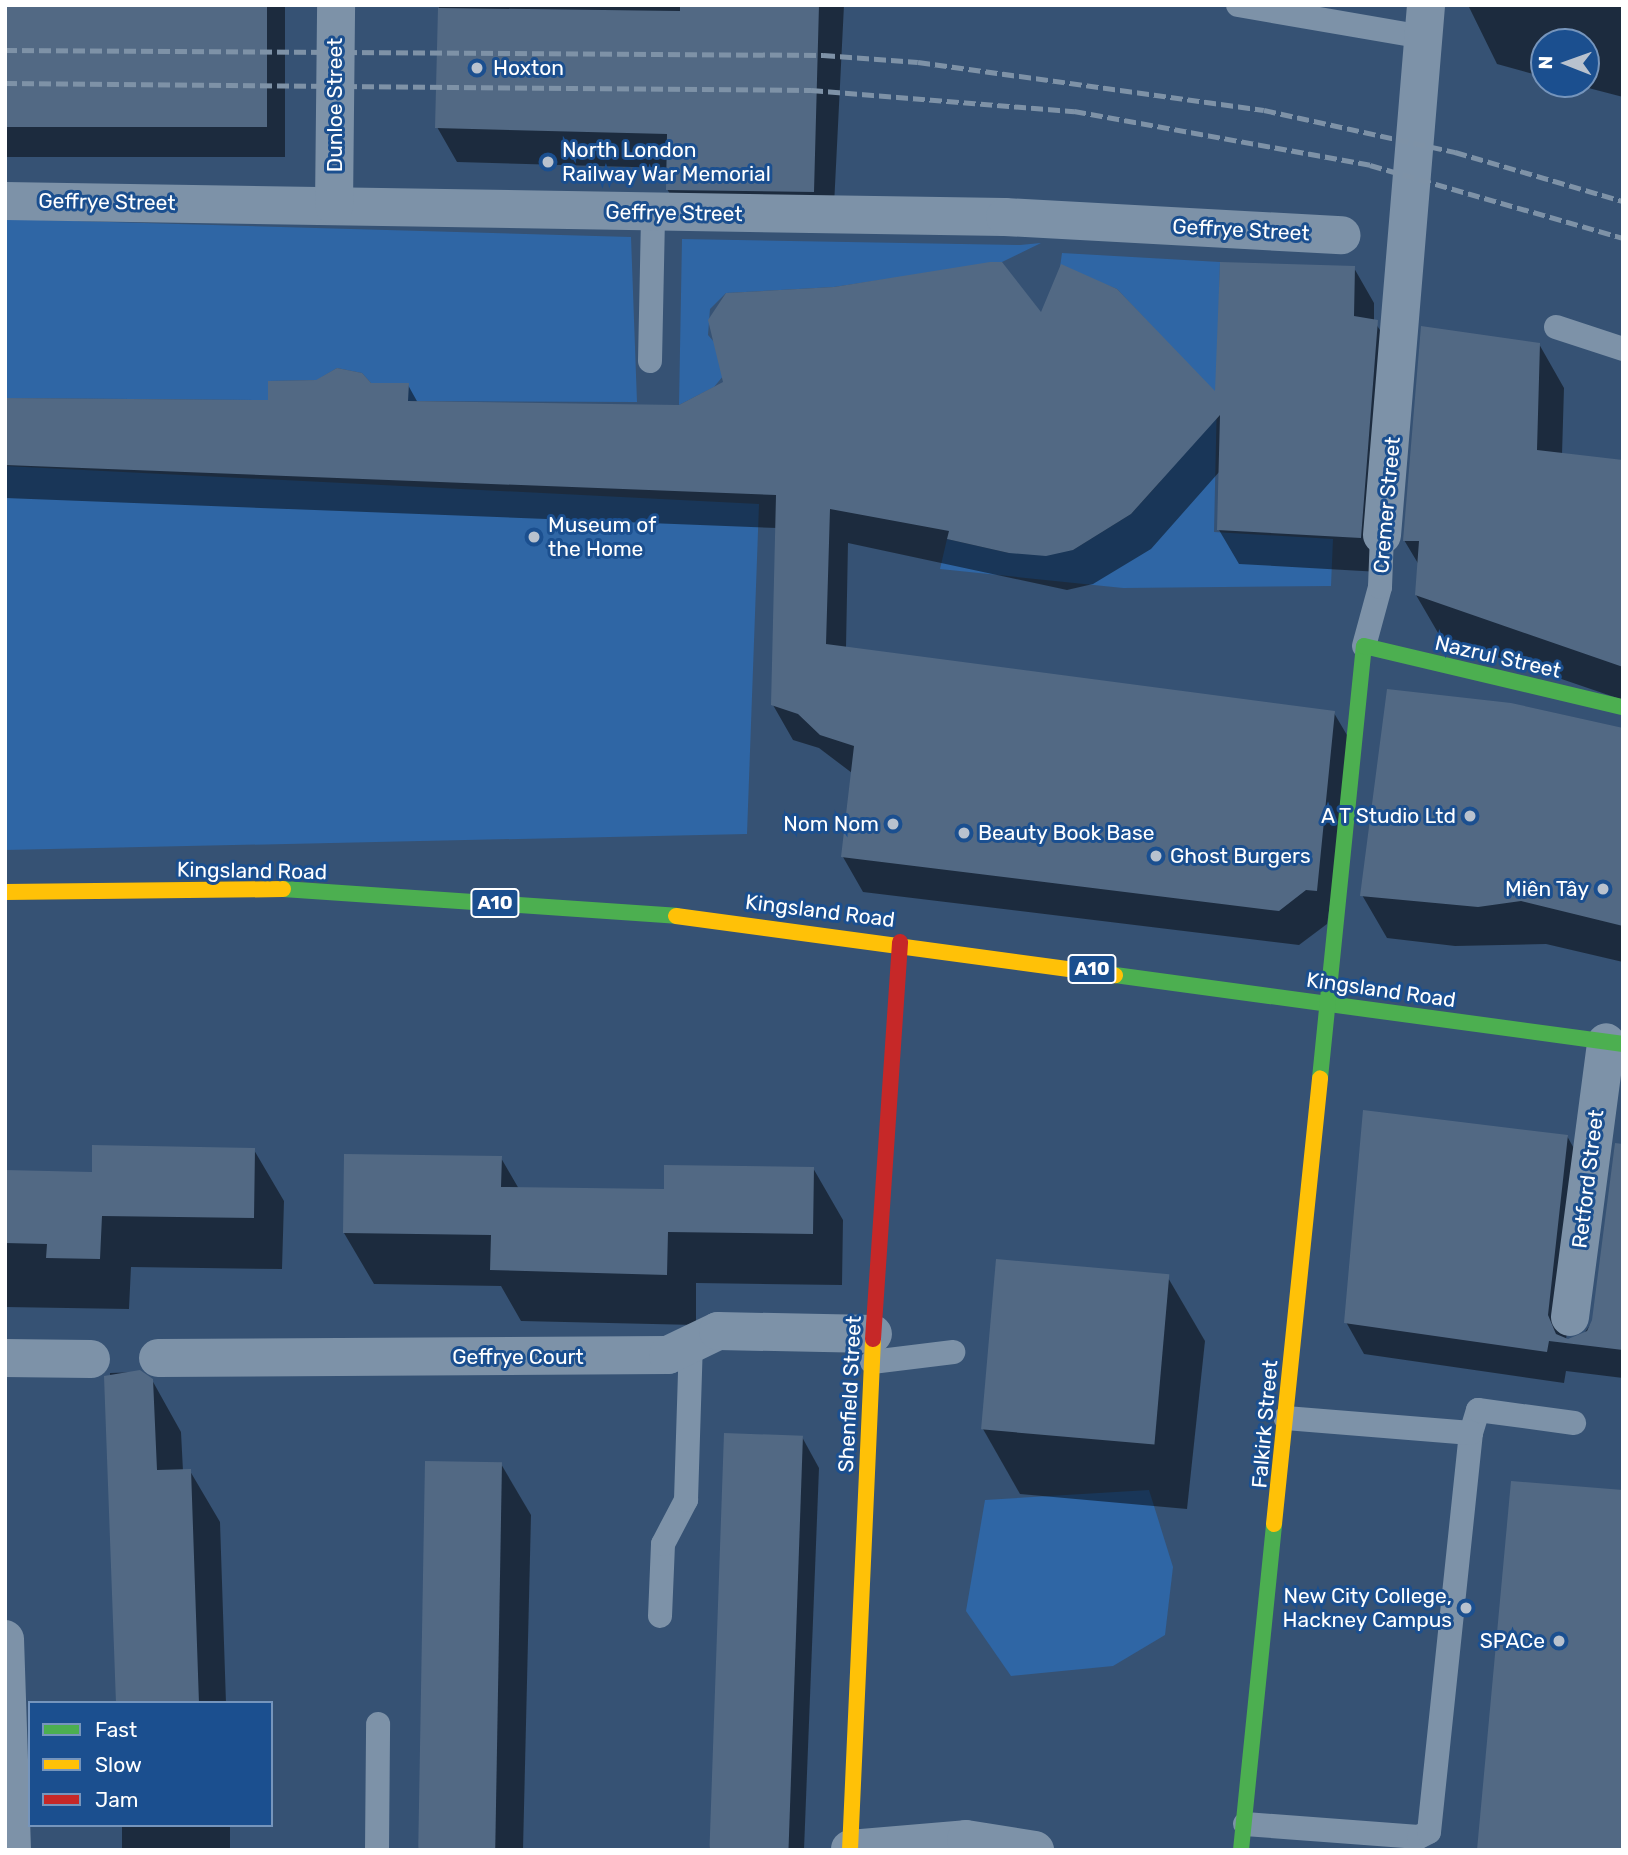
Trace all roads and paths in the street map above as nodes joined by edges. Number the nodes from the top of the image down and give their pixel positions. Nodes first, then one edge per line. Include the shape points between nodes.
1 (336, 5) edge
2 (1238, 5) edge
3 (1424, 21) edge
4 (5, 201) edge
5 (334, 206) junction
6 (653, 212) junction
7 (1342, 235) dead end
8 (1556, 327) dead end
9 (1623, 349) edge
10 (650, 361) dead end
11 (1382, 536) joint
12 (1364, 646) junction
13 (1623, 707) edge
14 (5, 892) edge
15 (900, 942) junction
16 (1331, 1003) junction
17 (1614, 1043) edge
18 (1570, 1317) dead end
19 (691, 1344) junction
20 (872, 1348) junction
21 (953, 1352) dead end
22 (5, 1357) edge
23 (158, 1358) dead end
24 (91, 1359) dead end
25 (1286, 1418) junction
26 (1574, 1423) dead end
27 (1471, 1433) junction
28 (660, 1616) dead end
29 (5, 1639) edge
30 (378, 1724) dead end
31 (1245, 1824) junction
32 (850, 1849) edge
33 (12, 1850) edge
34 (377, 1850) edge
35 (1035, 1850) edge
36 (1241, 1850) edge

1 - 5 street, Dunloe Street
2 - 3 lane
3 - 11 street, Cremer Street
4 - 5 street, Geffrye Street
5 - 6 street, Geffrye Street
6 - 7 street, Geffrye Street via 1005,217
6 - 10 lane
8 - 9 lane
11 - 12 lane, Cremer Street via 1380,587
12 - 13 main road, Nazrul Street
12 - 16 main road, Cremer Street
14 - 15 main road, Kingsland Road / A10 via 285,889 664,914
15 - 16 main road, Kingsland Road / A10
15 - 20 main road, Shenfield Street
16 - 17 main road, Kingsland Road / A10
16 - 25 main road, Falkirk Street
17 - 18 street, Retford Street
19 - 20 street, Geffrye Court via 718,1331
19 - 23 street, Geffrye Court via 668,1356
19 - 28 lane via 686,1500 663,1544
20 - 21 lane
20 - 32 main road, Shenfield Street
22 - 24 street
25 - 27 lane
25 - 31 main road, Falkirk Street
26 - 27 lane via 1478,1410
27 - 31 lane via 1429,1832 1419,1837
29 - 33 street
30 - 34 lane
31 - 36 main road, Falkirk Street
32 - 35 street via 966,1839

